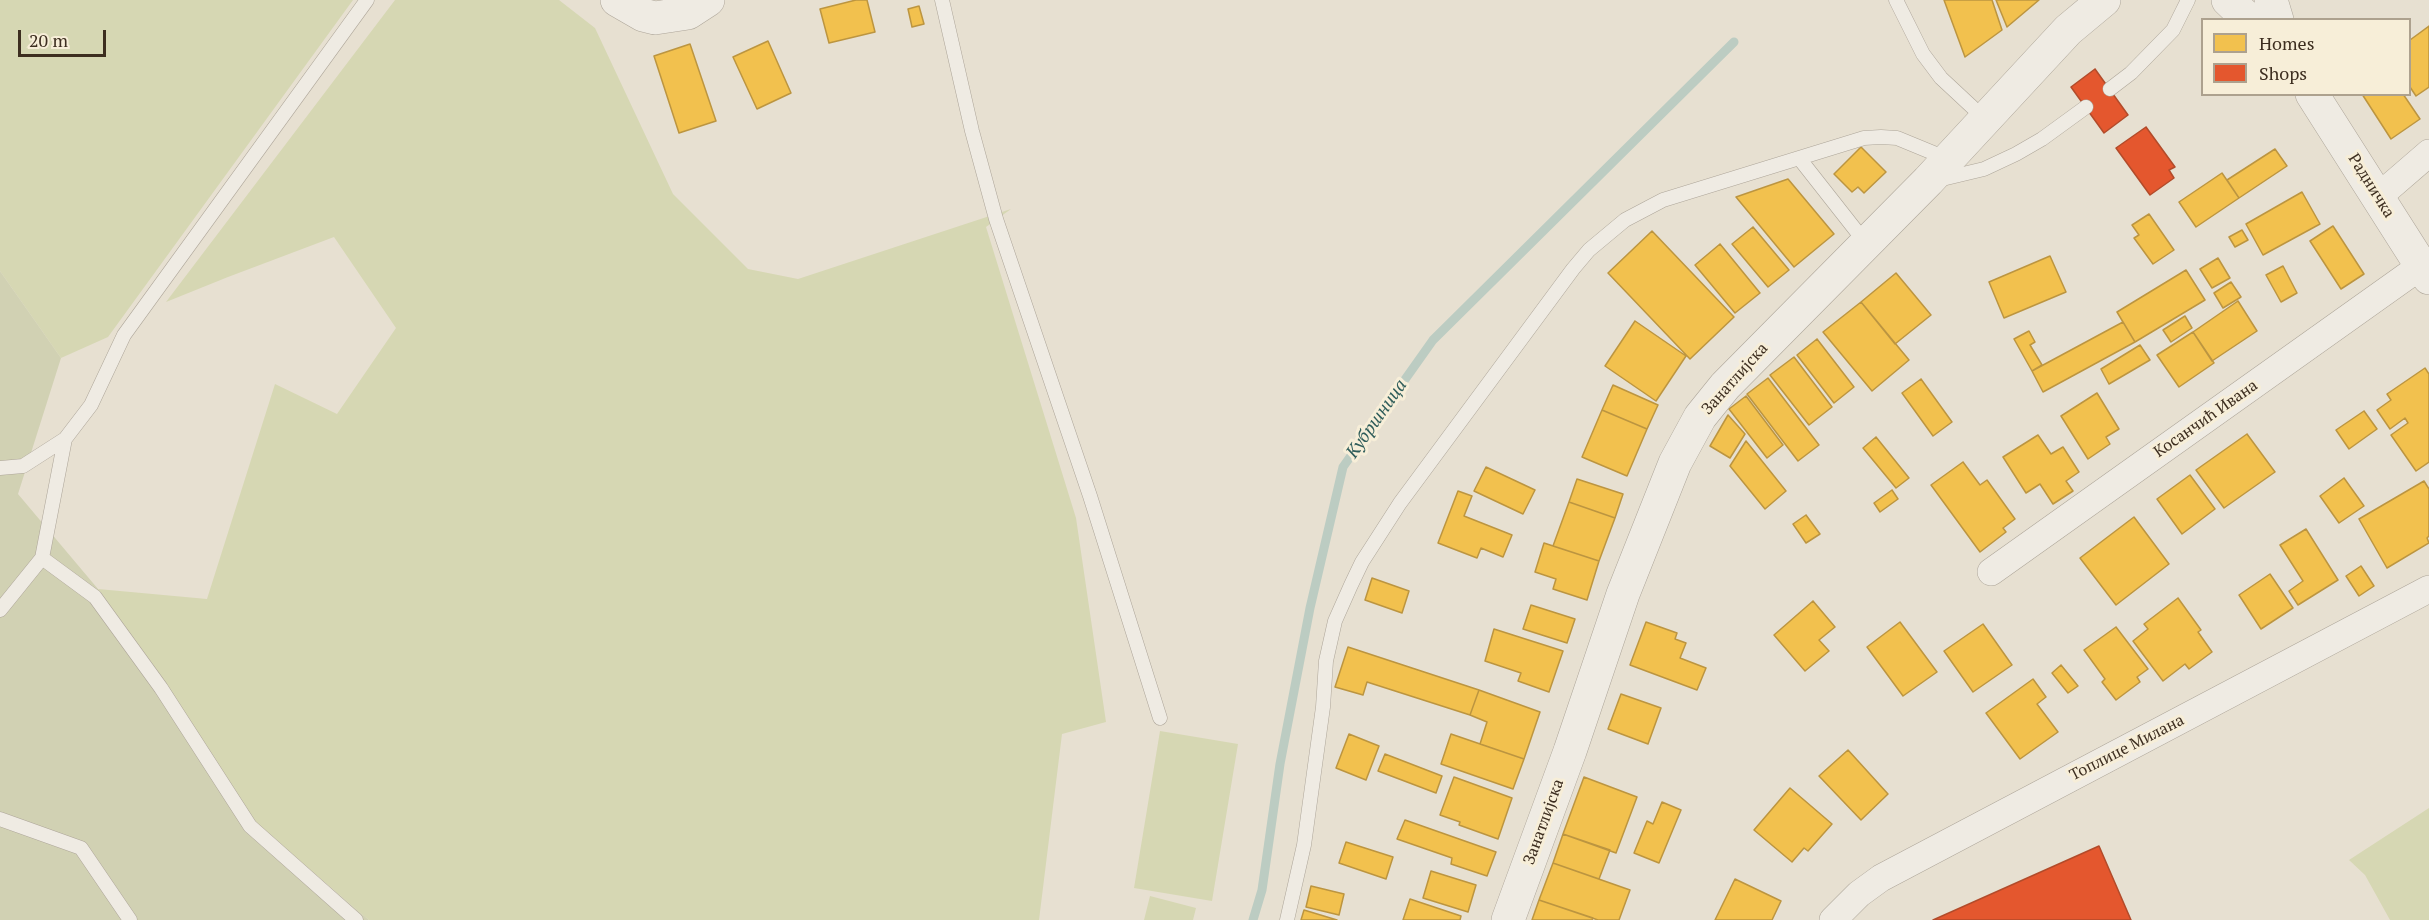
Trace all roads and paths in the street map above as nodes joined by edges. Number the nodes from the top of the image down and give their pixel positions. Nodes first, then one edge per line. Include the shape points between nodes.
1 (367, 0) edge
2 (617, 0) edge
3 (708, 0) edge
4 (942, 0) edge
5 (1896, 0) edge
6 (2088, 0) edge
7 (2104, 0) edge
8 (2188, 0) edge
9 (2228, 0) edge
10 (2271, 0) edge
11 (2247, 18) edge
12 (2276, 18) edge
13 (2068, 30) junction
14 (2110, 89) dead end
15 (2313, 96) edge
16 (2086, 108) dead end
17 (1985, 119) junction
18 (2429, 153) edge
19 (1799, 158) junction
20 (1938, 170) junction
21 (2378, 197) junction
22 (1865, 242) junction
23 (2425, 272) edge
24 (65, 439) junction
25 (0, 468) edge
26 (42, 558) junction
27 (1991, 572) dead end
28 (2429, 588) edge
29 (0, 610) edge
30 (1160, 717) dead end
31 (0, 819) edge
32 (130, 920) edge
33 (356, 920) edge
34 (1287, 920) edge
35 (1508, 920) edge
36 (1833, 920) edge

1 - 24 lane via 124,335 91,405
2 - 3 street via 655,18 688,13
4 - 30 lane via 996,219
5 - 17 lane via 1923,54 1941,78
6 - 13 street, Занатлијска
7 - 13 street, Занатлијска
8 - 14 lane via 2173,30 2160,45
9 - 11 street
10 - 12 street
13 - 17 street, Занатлијска
15 - 21 street, Радничка
16 - 20 lane via 2042,139 1984,169
17 - 20 street, Занатлијска
18 - 21 street
19 - 20 lane via 1881,136 1897,138
19 - 22 lane
19 - 34 lane via 1663,200 1608,232 1573,269 1401,503 1362,562 1335,621 1326,660 1304,845
20 - 22 street, Занатлијска
21 - 23 street, Радничка
22 - 35 street, Занатлијска via 1725,386 1700,417 1675,463 1623,594
23 - 27 street, Косанчић Ивана
24 - 25 lane via 23,466
24 - 26 lane
26 - 29 lane
26 - 33 lane via 95,597 161,688 250,825
28 - 36 street, Топлице Милана via 1881,878
31 - 32 lane via 81,848

